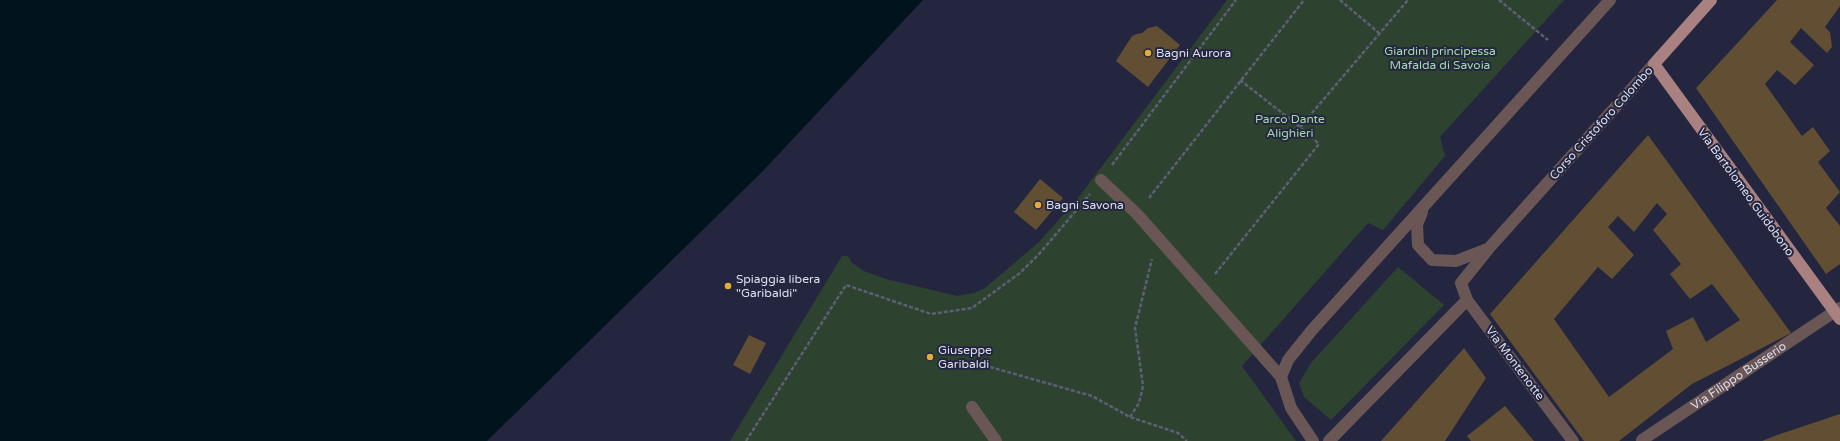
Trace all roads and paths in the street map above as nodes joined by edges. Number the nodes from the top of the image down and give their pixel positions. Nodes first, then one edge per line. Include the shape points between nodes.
1 (1236, 0) edge
2 (1304, 0) edge
3 (1340, 0) edge
4 (1408, 0) edge
5 (1498, 0) edge
6 (1610, 0) edge
7 (1711, 0) edge
8 (1379, 33) junction
9 (1563, 53) junction
10 (1654, 64) junction
11 (1240, 80) junction
12 (1300, 127) junction
13 (1102, 180) junction
14 (1424, 207) junction
15 (1137, 214) junction
16 (1157, 237) junction
17 (1490, 247) junction
18 (1461, 283) joint
19 (1204, 289) junction
20 (1467, 300) junction
21 (1838, 313) edge
22 (990, 367) dead end
23 (1281, 377) junction
24 (972, 407) dead end
25 (1130, 417) junction
26 (1642, 440) edge
27 (746, 441) edge
28 (996, 441) edge
29 (1187, 441) edge
30 (1313, 441) edge
31 (1329, 441) edge
32 (1573, 441) edge

1 - 13 path
2 - 11 path
3 - 8 path
4 - 8 path
5 - 9 path
6 - 9 street, Corso Cristoforo Colombo
7 - 10 main road, Corso Cristoforo Colombo
8 - 12 path
9 - 14 street, Corso Cristoforo Colombo
10 - 17 street, Corso Cristoforo Colombo
10 - 21 main road, Via Bartolomeo Guidobono
11 - 12 path
11 - 15 path
12 - 19 path via 1319,144
13 - 15 street
13 - 27 path via 1020,273 972,308 931,314 846,285
14 - 17 street, Corso Cristoforo Colombo via 1418,225 1418,245 1432,260 1456,261
14 - 23 street, Corso Cristoforo Colombo via 1312,330 1288,360
15 - 16 street
16 - 19 street
16 - 25 path via 1135,328 1143,386 1139,403
17 - 18 street, Corso Cristoforo Colombo
18 - 20 street, Via Montenotte
19 - 23 street
20 - 31 street
20 - 32 street, Via Montenotte
21 - 26 street, Via Filippo Busserio
22 - 25 path via 1092,396
23 - 30 street via 1291,408
24 - 28 street
25 - 29 path via 1178,433

